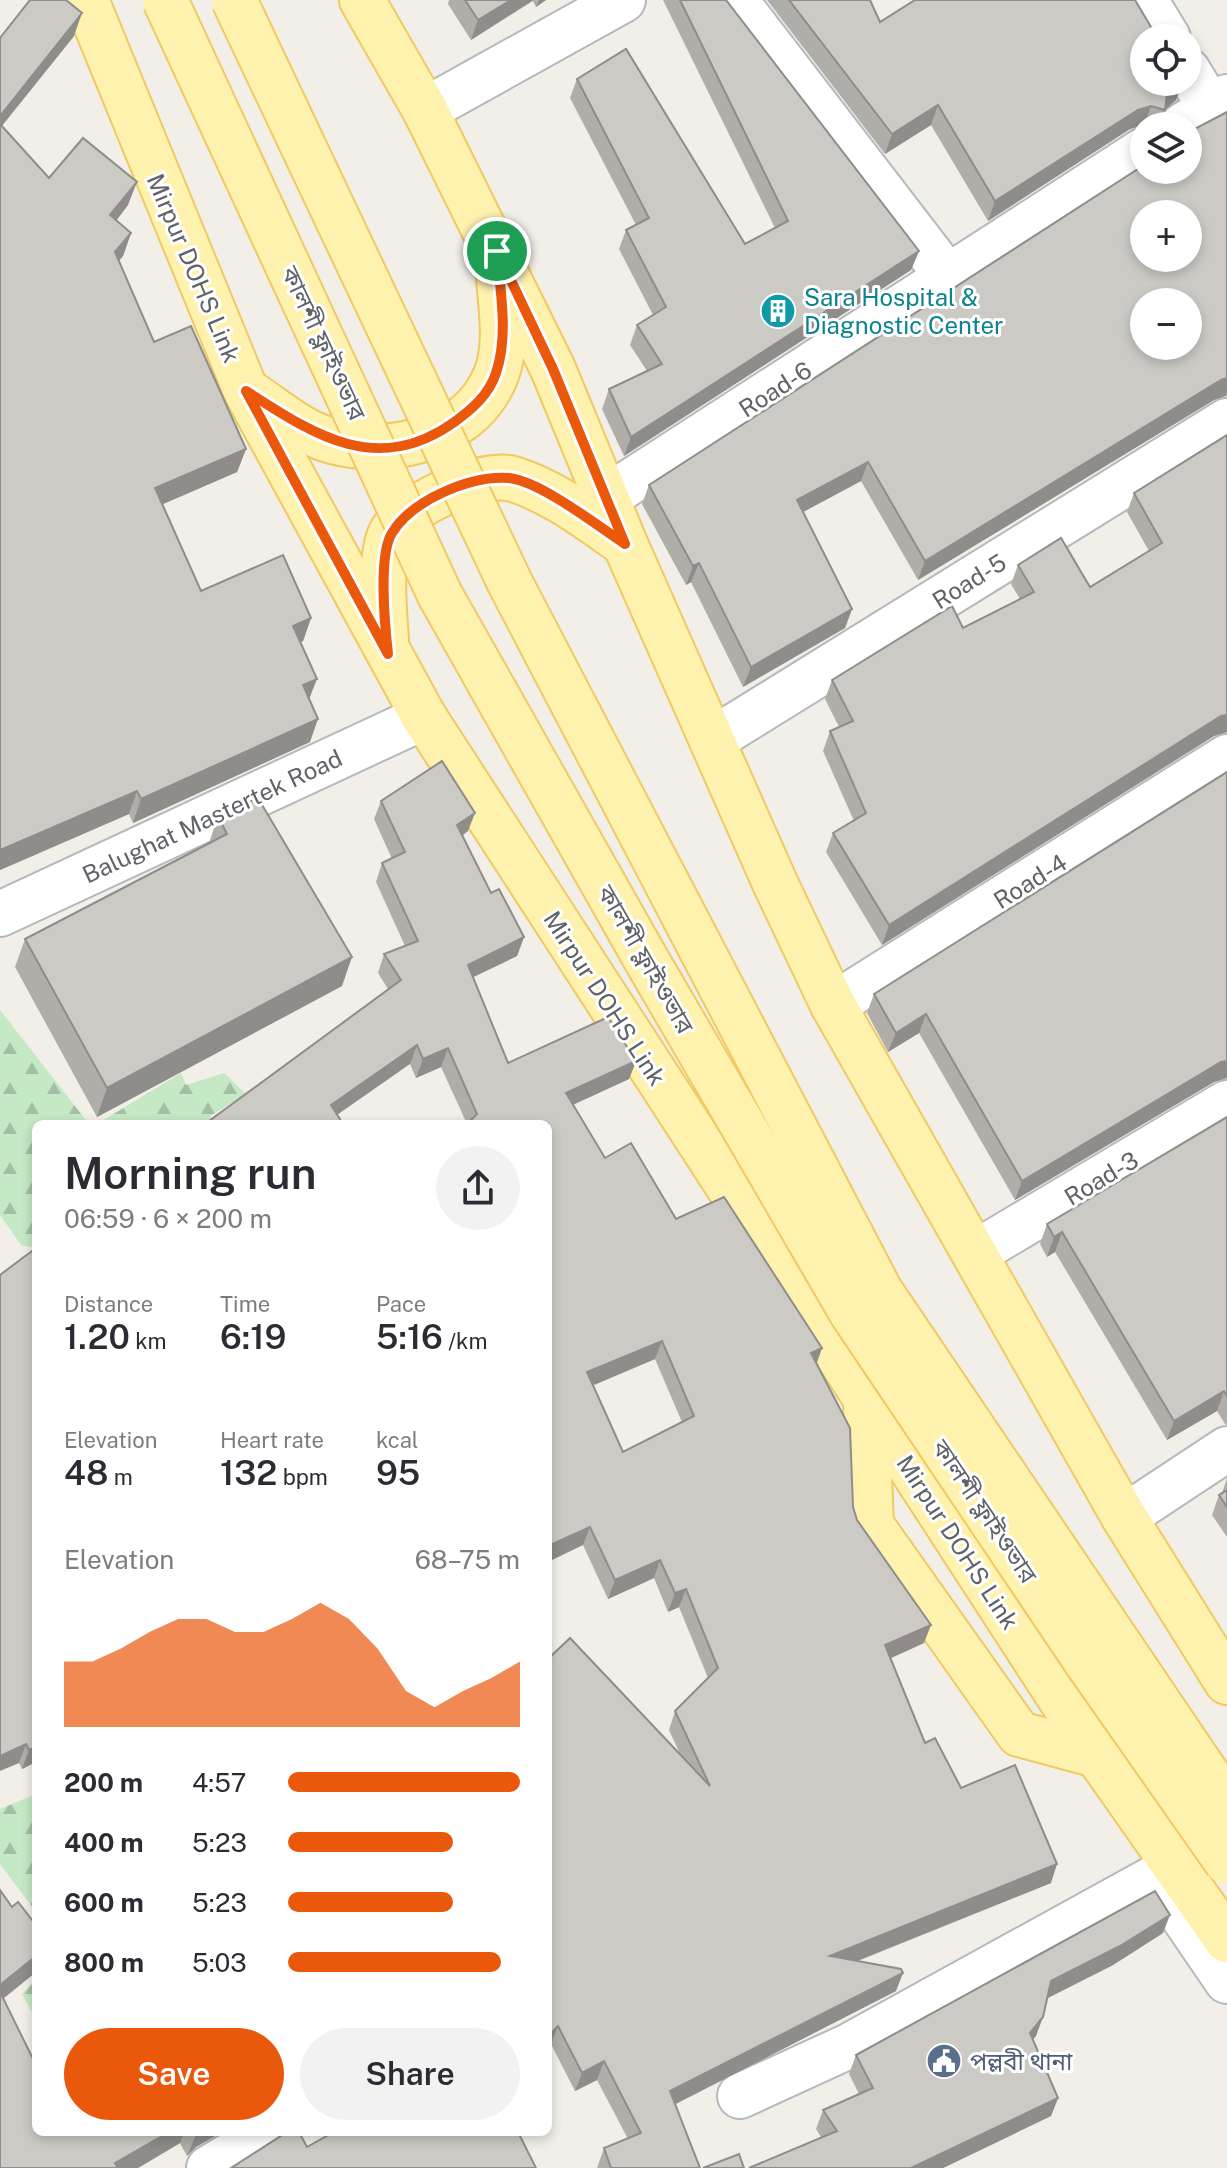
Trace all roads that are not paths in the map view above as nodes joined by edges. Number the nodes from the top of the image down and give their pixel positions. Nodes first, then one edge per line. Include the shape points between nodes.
1 (86, 0) edge
2 (165, 0) edge
3 (234, 0) edge
4 (362, 0) edge
5 (623, 0) edge
6 (735, 0) edge
7 (1145, 0) edge
8 (1160, 24) edge
9 (425, 110) junction
10 (1130, 159) edge
11 (497, 251) junction
12 (948, 277) junction
13 (246, 391) junction
14 (1227, 421) edge
15 (607, 497) junction
16 (625, 544) junction
17 (388, 654) junction
18 (424, 717) junction
19 (712, 740) junction
20 (1227, 757) edge
21 (0, 914) edge
22 (833, 1005) junction
23 (1227, 1103) edge
24 (975, 1253) junction
25 (866, 1402) junction
26 (1227, 1449) edge
27 (1124, 1517) junction
28 (1227, 1682) edge
29 (1097, 1755) junction
30 (1227, 1804) edge
31 (1227, 1862) edge
32 (1227, 1940) edge
33 (1227, 1981) edge
34 (740, 2096) dead end
35 (262, 2136) edge
36 (209, 2168) edge

1 - 13 main road, Mirpur DOHS Link
2 - 31 main road, কালশী ফ্লাইওভার, bridge via 440,595 643,954 852,1313
3 - 30 main road, bridge via 510,583 880,1291
4 - 9 main road
5 - 9 street
6 - 12 street
7 - 8 street
9 - 11 main road
10 - 12 street, Road-6
11 - 13 main road via 503,340 496,375 475,407 438,433 395,448 351,446 311,433
11 - 15 main road
12 - 15 street, Road-6
13 - 17 main road, Mirpur DOHS Link
14 - 19 street, Road-5
15 - 16 main road
16 - 17 main road via 557,498 510,478 465,484 427,499 390,534 382,588
16 - 19 main road
17 - 18 main road, Mirpur DOHS Link
18 - 21 street, Balughat Mastertek Road
18 - 25 main road, Mirpur DOHS Link
19 - 22 main road
20 - 22 street, Road-4
22 - 24 main road
23 - 24 street, Road-3
24 - 27 main road
25 - 29 main road, Mirpur DOHS Link
25 - 29 main road via 871,1525 1019,1734
26 - 27 street
27 - 28 main road
29 - 32 main road, Mirpur DOHS Link
33 - 34 street via 1156,1877 849,2046
35 - 36 street

